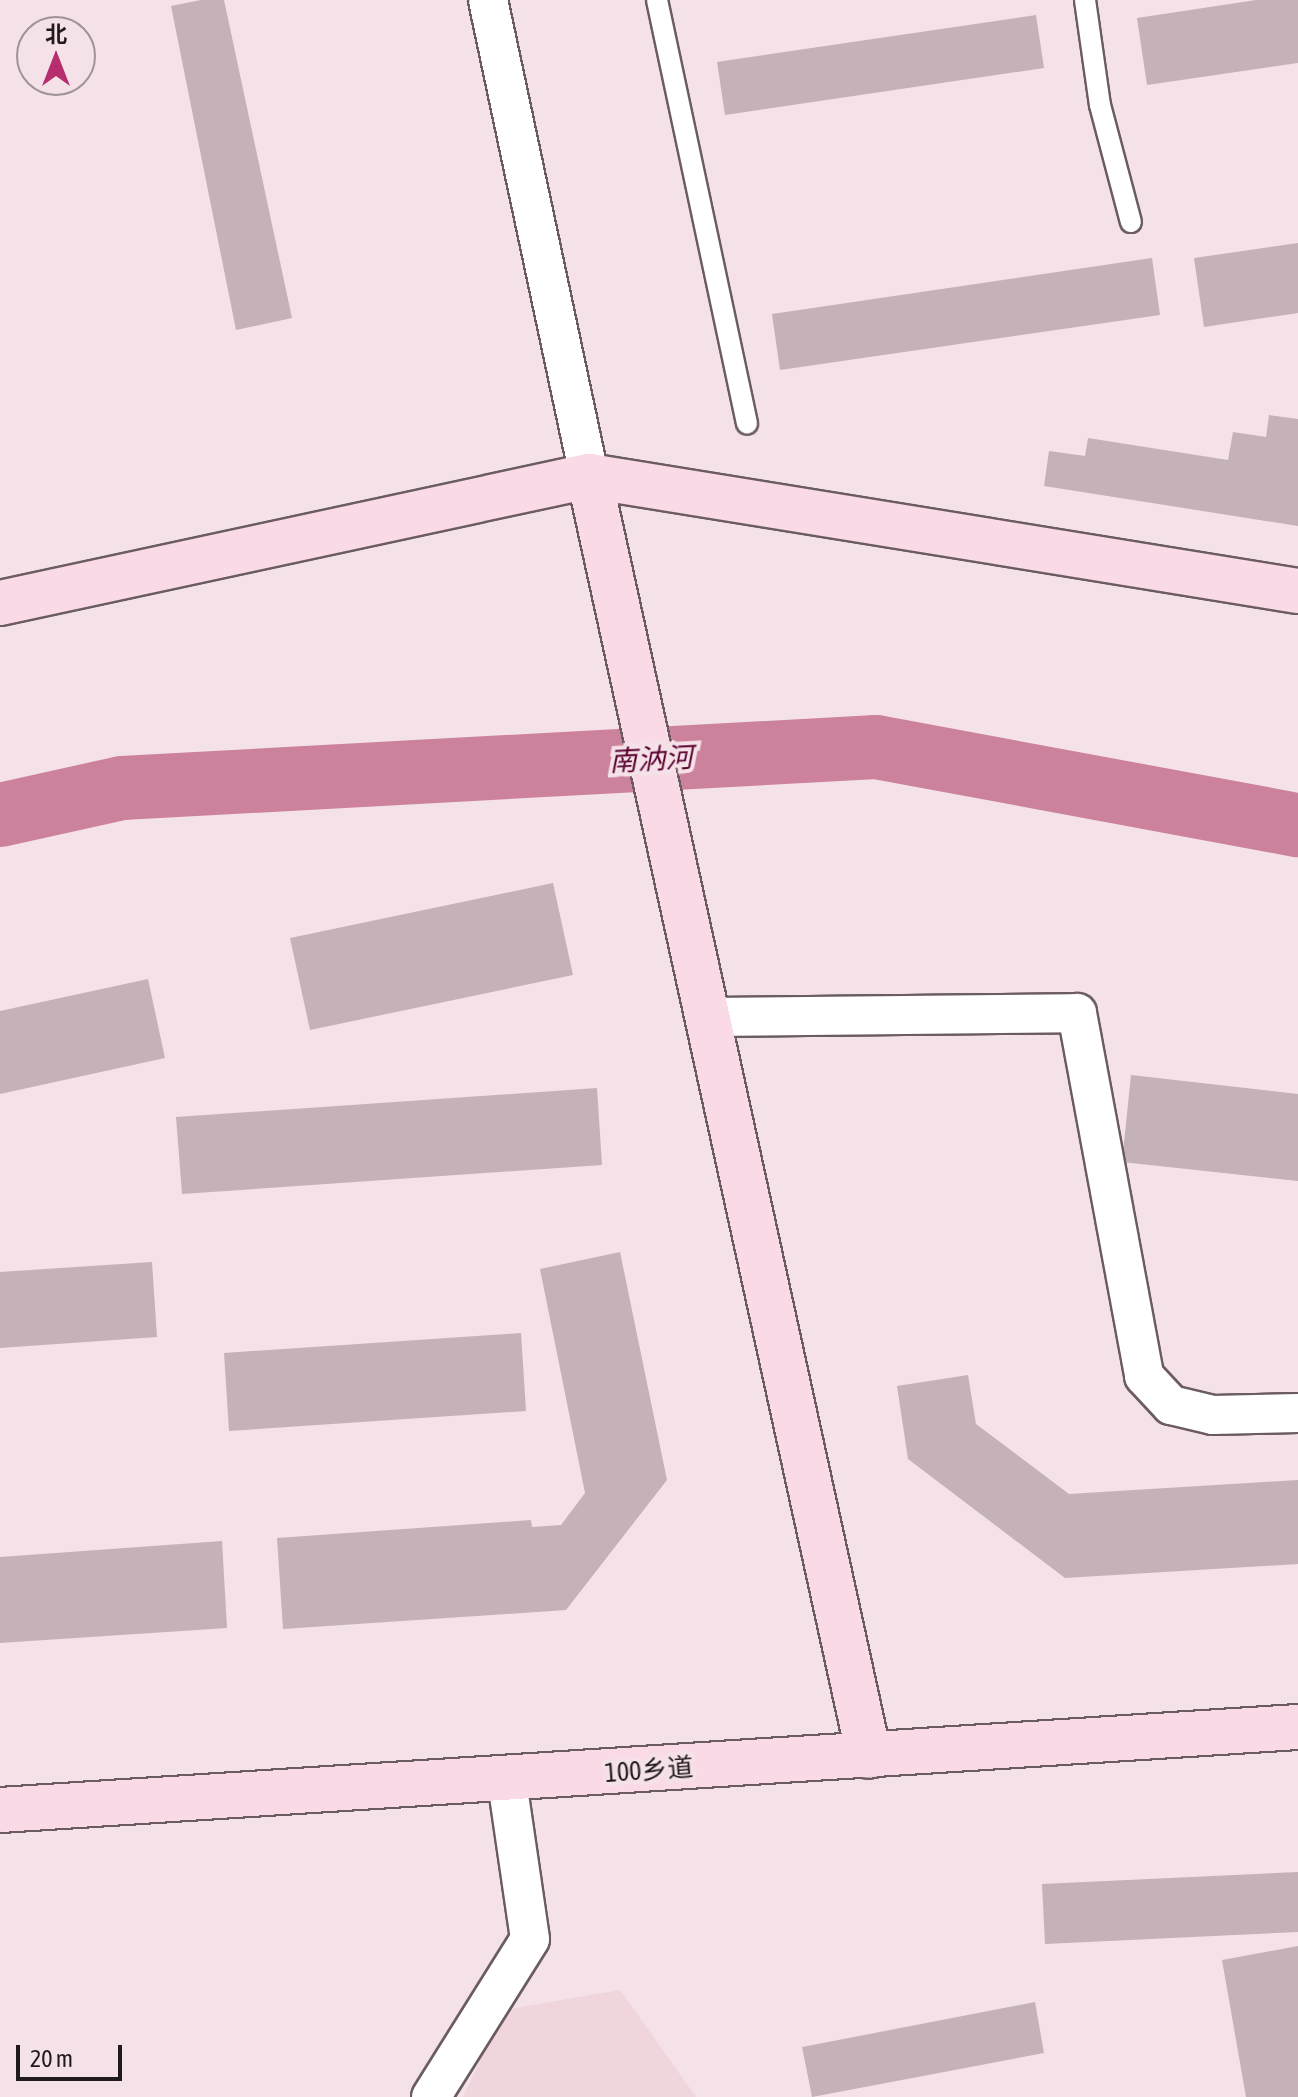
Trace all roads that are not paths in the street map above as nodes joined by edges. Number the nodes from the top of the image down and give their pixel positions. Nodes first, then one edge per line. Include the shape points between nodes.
1 (488, 0) edge
2 (657, 0) edge
3 (1085, 0) edge
4 (1131, 222) dead end
5 (747, 424) dead end
6 (589, 476) junction
7 (1298, 591) edge
8 (0, 603) edge
9 (707, 1017) junction
10 (1298, 1413) edge
11 (1298, 1727) edge
12 (869, 1756) junction
13 (507, 1781) junction
14 (0, 1810) edge
15 (431, 2097) edge

1 - 6 street
2 - 5 lane
3 - 4 lane via 1100,105
6 - 7 street
6 - 8 street
6 - 9 street
9 - 10 street via 1077,1013 1144,1376 1171,1405 1185,1409 1213,1415
9 - 12 street
11 - 12 street, 100乡道
12 - 13 street, 100乡道
13 - 14 street, 100乡道
13 - 15 street via 530,1939

